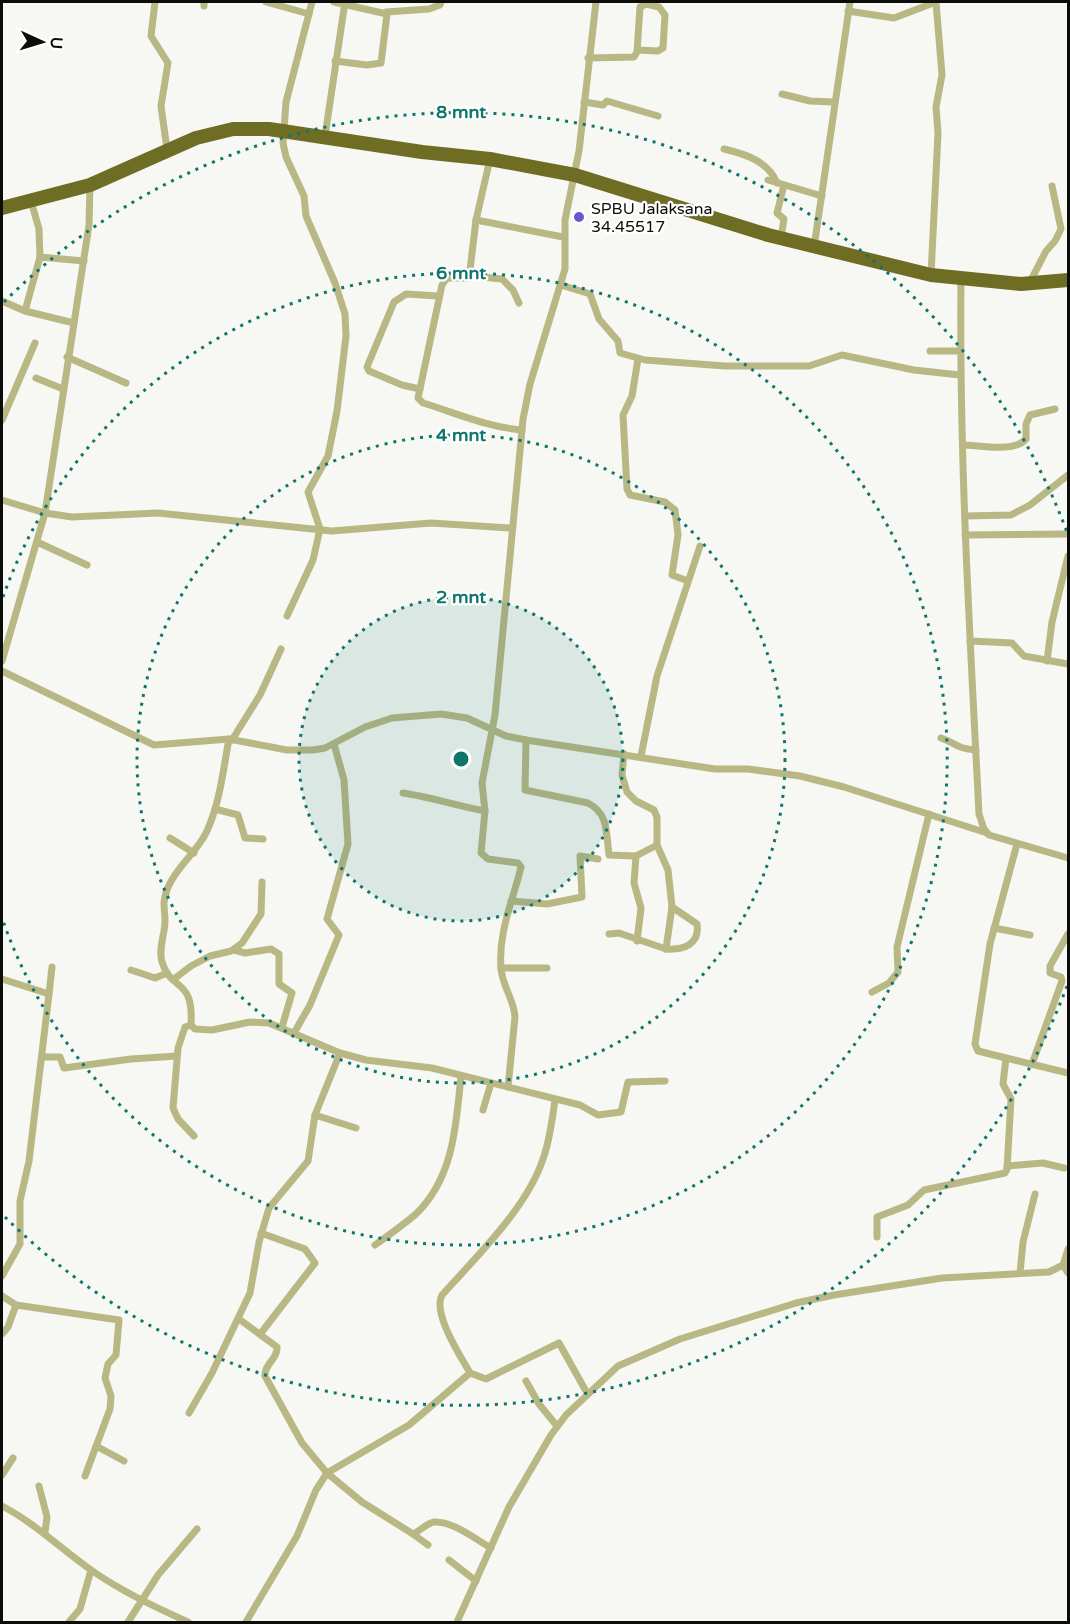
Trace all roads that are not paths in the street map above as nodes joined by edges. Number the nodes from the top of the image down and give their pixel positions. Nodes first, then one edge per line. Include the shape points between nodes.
1 (155, 2) edge
2 (266, 2) edge
3 (312, 2) edge
4 (334, 2) edge
5 (441, 2) edge
6 (596, 2) edge
7 (850, 2) edge
8 (936, 2) edge
9 (345, 3) edge
10 (848, 11) junction
11 (386, 12) junction
12 (309, 14) junction
13 (637, 50) junction
14 (588, 58) junction
15 (335, 61) junction
16 (782, 94) dead end
17 (584, 102) junction
18 (833, 102) junction
19 (658, 116) dead end
20 (282, 130) junction
21 (325, 136) junction
22 (167, 149) junction
23 (724, 149) dead end
24 (490, 159) junction
25 (575, 174) junction
26 (768, 180) dead end
27 (781, 184) junction
28 (90, 185) junction
29 (1052, 186) dead end
30 (822, 196) junction
31 (31, 201) junction
32 (2, 208) edge
33 (476, 220) junction
34 (563, 237) junction
35 (781, 238) junction
36 (814, 247) junction
37 (40, 257) junction
38 (84, 261) junction
39 (474, 275) junction
40 (931, 275) junction
41 (961, 278) junction
42 (1068, 280) edge
43 (1029, 284) junction
44 (561, 285) junction
45 (438, 296) junction
46 (2, 301) edge
47 (519, 303) dead end
48 (25, 311) junction
49 (74, 323) junction
50 (34, 343) dead end
51 (930, 351) dead end
52 (960, 351) junction
53 (67, 357) junction
54 (638, 359) junction
55 (960, 375) junction
56 (36, 378) dead end
57 (126, 383) dead end
58 (63, 389) junction
59 (420, 389) junction
60 (1055, 409) dead end
61 (2, 420) edge
62 (522, 430) junction
63 (963, 445) junction
64 (1068, 475) edge
65 (2, 500) edge
66 (45, 513) junction
67 (965, 516) junction
68 (511, 528) junction
69 (320, 529) junction
70 (1068, 534) edge
71 (965, 535) junction
72 (38, 542) junction
73 (700, 546) dead end
74 (1068, 556) edge
75 (87, 565) dead end
76 (687, 581) junction
77 (286, 616) dead end
78 (970, 641) junction
79 (281, 649) dead end
80 (2, 661) edge
81 (1047, 661) junction
82 (1068, 664) edge
83 (2, 671) edge
84 (493, 730) junction
85 (940, 738) dead end
86 (230, 739) junction
87 (526, 740) junction
88 (334, 744) junction
89 (976, 750) junction
90 (624, 754) junction
91 (640, 756) junction
92 (403, 793) dead end
93 (215, 809) junction
94 (485, 811) junction
95 (929, 814) junction
96 (987, 834) junction
97 (170, 838) dead end
98 (263, 839) dead end
99 (1017, 844) junction
100 (657, 845) junction
101 (194, 853) junction
102 (636, 856) junction
103 (1068, 858) edge
104 (598, 859) dead end
105 (262, 882) dead end
106 (511, 901) junction
107 (672, 906) junction
108 (994, 928) junction
109 (609, 934) dead end
110 (1068, 934) edge
111 (1030, 935) dead end
112 (637, 941) junction
113 (666, 949) junction
114 (234, 950) junction
115 (52, 968) dead end
116 (501, 968) junction
117 (547, 968) dead end
118 (131, 970) dead end
119 (167, 972) junction
120 (2, 978) edge
121 (174, 979) junction
122 (872, 992) dead end
123 (49, 994) junction
124 (191, 1025) junction
125 (282, 1027) junction
126 (294, 1033) junction
127 (340, 1053) junction
128 (177, 1056) junction
129 (42, 1057) junction
130 (1006, 1058) junction
131 (1032, 1064) junction
132 (1068, 1073) edge
133 (461, 1076) junction
134 (665, 1081) dead end
135 (491, 1083) junction
136 (508, 1087) junction
137 (555, 1100) junction
138 (483, 1110) dead end
139 (315, 1115) junction
140 (356, 1128) dead end
141 (194, 1136) dead end
142 (1007, 1166) junction
143 (1064, 1168) dead end
144 (1035, 1194) dead end
145 (261, 1233) junction
146 (877, 1237) dead end
147 (375, 1245) dead end
148 (1068, 1249) edge
149 (1064, 1265) junction
150 (1020, 1273) junction
151 (1068, 1273) edge
152 (2, 1276) edge
153 (2, 1296) edge
154 (16, 1305) junction
155 (239, 1319) junction
156 (261, 1334) junction
157 (2, 1335) edge
158 (470, 1373) junction
159 (526, 1381) dead end
160 (587, 1393) junction
161 (189, 1413) dead end
162 (557, 1426) junction
163 (96, 1446) junction
164 (13, 1458) dead end
165 (124, 1461) dead end
166 (327, 1473) junction
167 (2, 1475) edge
168 (86, 1476) dead end
169 (39, 1486) dead end
170 (2, 1506) edge
171 (197, 1529) dead end
172 (45, 1532) junction
173 (413, 1534) junction
174 (428, 1545) dead end
175 (491, 1548) junction
176 (449, 1560) dead end
177 (91, 1570) junction
178 (476, 1581) junction
179 (143, 1601) junction
180 (69, 1622) edge
181 (128, 1623) edge
182 (188, 1623) edge
183 (246, 1623) edge
184 (457, 1623) edge

1 - 22 street via 152,39 168,63 161,106
2 - 12 street
3 - 12 street
4 - 9 street
5 - 11 street via 429,9
6 - 14 street
7 - 10 street
8 - 10 street via 894,18
8 - 40 street via 942,75 936,107
9 - 11 street
9 - 15 street
10 - 18 street
11 - 15 street via 382,62 366,65
12 - 20 street
13 - 13 street via 640,7 659,7 665,15 663,48
13 - 14 street via 630,59
14 - 17 street
15 - 21 street
16 - 18 street
17 - 19 street via 603,105 607,101
17 - 25 street
18 - 30 street
20 - 21 highway
20 - 22 highway via 233,129
20 - 69 street via 286,157 302,188 306,216 335,283 346,324 330,447 325,465 308,492
21 - 24 highway
22 - 28 highway
23 - 27 street via 752,156
24 - 25 highway
24 - 33 street
25 - 34 street
25 - 35 highway
26 - 27 street
27 - 30 street
27 - 35 street via 777,209 784,219
28 - 31 highway
28 - 38 street
29 - 43 street via 1061,229
30 - 36 street
31 - 32 highway
31 - 37 street
33 - 34 street
33 - 39 street via 470,268
34 - 44 street via 566,263
35 - 36 highway
36 - 40 highway
37 - 38 street
37 - 48 street
38 - 49 street
39 - 45 street via 446,279
39 - 47 street via 502,279
40 - 41 highway
41 - 43 highway
41 - 52 street
42 - 43 highway
44 - 54 street via 590,294 599,319 618,341 620,353
44 - 62 street via 530,384
45 - 59 street
45 - 59 street via 406,294 394,302 367,367 402,385
46 - 48 street
48 - 49 street
49 - 53 street
50 - 61 street
51 - 52 street
52 - 55 street
53 - 57 street
53 - 58 street
54 - 55 street via 725,366 809,366 842,355
54 - 76 street via 632,396 623,415 627,489 630,495 665,502 675,510 678,535 672,575
55 - 63 street
56 - 58 street
58 - 66 street
59 - 62 street via 418,398 423,403 492,427
60 - 63 street via 1030,415 1026,439 1021,444
62 - 68 street
63 - 67 street
64 - 67 street via 1011,515
65 - 66 street
66 - 69 street via 89,518 158,513
66 - 72 street
67 - 71 street
68 - 69 street via 431,523
68 - 84 street
69 - 77 street via 314,561
70 - 71 street
71 - 78 street
72 - 75 street
72 - 80 street
73 - 76 street
74 - 81 street
76 - 91 street via 657,675
78 - 81 street via 1012,643 1020,655
78 - 89 street
79 - 86 street via 260,695
81 - 82 street
83 - 86 street via 154,745
84 - 87 street
84 - 88 street via 466,718 420,714 393,718
84 - 94 street via 482,783
85 - 89 street via 959,748
86 - 88 street via 300,751
86 - 93 street
87 - 90 street
87 - 102 street via 525,789 597,808 604,816 609,855
88 - 126 street via 344,780 348,844 327,919 339,935
89 - 96 street via 979,814
90 - 91 street
90 - 100 street via 622,776 627,792 654,810
91 - 95 street via 830,782
92 - 94 street
93 - 98 street via 238,814 245,838
93 - 101 street
94 - 106 street via 481,853 488,859 518,863 521,867
95 - 96 street
95 - 122 street via 897,947 898,972 889,983
96 - 99 street
97 - 101 street
99 - 103 street
99 - 108 street
100 - 102 street
100 - 107 street via 668,870
101 - 119 street via 173,878 164,902 161,958
102 - 112 street via 634,883 641,908
104 - 106 street via 580,856 582,897 547,904
105 - 114 street via 261,914
106 - 116 street via 503,932
107 - 113 street
107 - 113 street via 697,924 697,934 693,942 681,949
108 - 111 street
108 - 130 street via 975,1044 978,1051
109 - 112 street via 619,933
110 - 131 street via 1050,966 1050,973 1063,980
112 - 113 street
114 - 121 street via 191,966
114 - 125 street via 245,953 271,949 279,954 279,984 291,993
115 - 123 street
116 - 117 street
116 - 136 street via 515,1017
118 - 119 street via 155,978
119 - 121 street
120 - 123 street
121 - 124 street via 191,999
123 - 129 street
124 - 125 street via 200,1030 259,1022
124 - 128 street via 185,1027
125 - 126 street
126 - 127 street
127 - 133 street via 381,1064 432,1068
127 - 139 street
128 - 129 street via 64,1068 60,1058
128 - 141 street via 174,1112
129 - 152 street via 20,1201 20,1244
130 - 131 street
130 - 142 street via 1003,1084 1011,1100
131 - 132 street
133 - 135 street
133 - 147 street via 455,1136 447,1167 417,1213
134 - 137 street via 626,1083 623,1109 618,1113 598,1115 580,1105
135 - 136 street
135 - 138 street
136 - 137 street
137 - 158 street via 537,1175 506,1223 439,1301 450,1337
139 - 140 street
139 - 145 street via 308,1161 269,1208
142 - 143 street via 1043,1163
142 - 146 street via 1005,1173 992,1177 924,1190 908,1205 877,1217
144 - 150 street
145 - 155 street via 250,1293
145 - 156 street via 306,1249 315,1263
148 - 149 street
149 - 150 street via 1049,1272
149 - 151 street
150 - 160 street via 920,1281 796,1303 653,1349 618,1366
153 - 154 street
154 - 157 street
154 - 163 street via 119,1320 116,1355 108,1364 105,1378 111,1396 110,1409
155 - 156 street
155 - 161 street
156 - 166 street via 278,1350 264,1370 266,1379 302,1443
158 - 160 street via 486,1379 560,1344
158 - 166 street via 409,1425
159 - 162 street
160 - 162 street
162 - 175 street via 529,1470
163 - 165 street
163 - 168 street
164 - 167 street
166 - 173 street via 362,1502
166 - 183 street via 297,1536
169 - 172 street via 47,1517
170 - 172 street
171 - 179 street via 158,1575
172 - 177 street
173 - 174 street
173 - 175 street via 431,1523 440,1523
175 - 178 street
176 - 178 street
177 - 179 street
177 - 180 street via 80,1609
178 - 184 street
179 - 181 street
179 - 182 street

